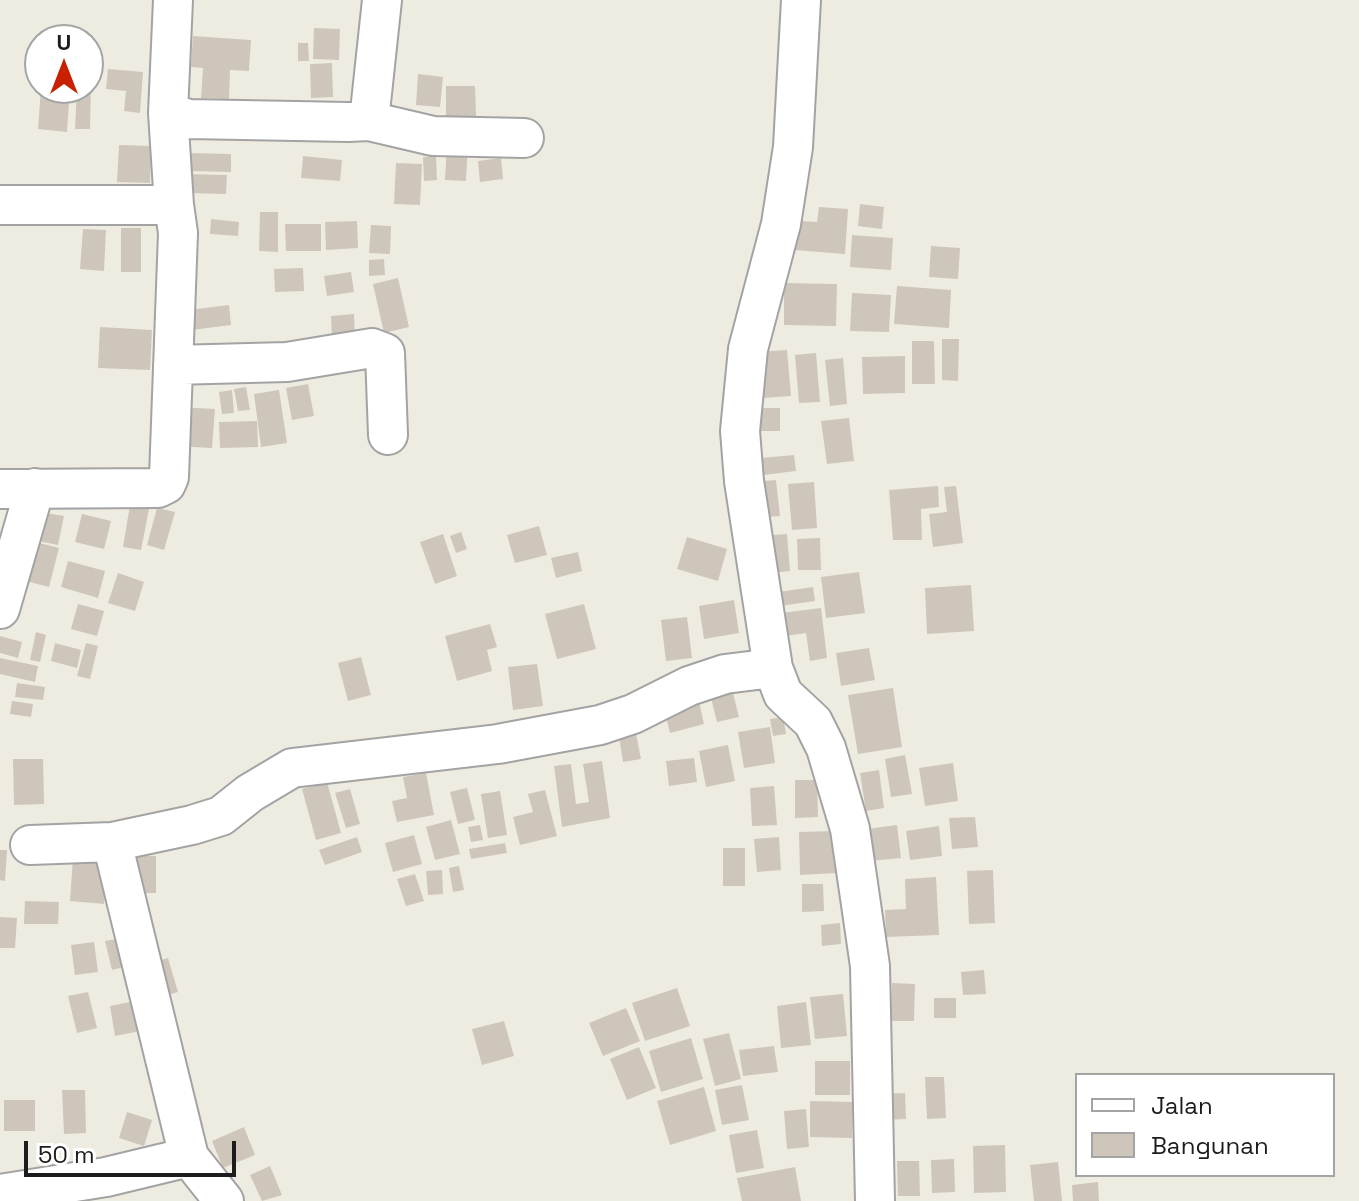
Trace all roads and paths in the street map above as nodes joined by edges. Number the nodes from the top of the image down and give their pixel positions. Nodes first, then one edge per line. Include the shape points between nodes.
1 (173, 0) edge
2 (382, 0) edge
3 (801, 0) edge
4 (168, 113) junction
5 (369, 121) junction
6 (524, 138) dead end
7 (0, 205) edge
8 (174, 205) junction
9 (173, 365) junction
10 (388, 435) dead end
11 (18, 489) edge
12 (0, 609) edge
13 (773, 668) junction
14 (112, 842) junction
15 (30, 845) dead end
16 (189, 1157) junction
17 (0, 1194) edge
18 (48, 1194) edge
19 (224, 1201) edge
20 (875, 1201) edge

1 - 4 street
2 - 5 street
3 - 13 street via 790,162 781,224 748,349 740,431
4 - 5 street via 189,119
4 - 8 street
5 - 6 street via 433,136
7 - 8 street
8 - 9 street via 178,233
9 - 10 street via 287,362 381,350
9 - 11 street via 166,484
11 - 12 street
13 - 14 street via 725,674 600,725 498,744 292,768 221,816
13 - 20 street via 783,694 813,722 826,748 850,829 870,966
14 - 15 street
14 - 16 street
16 - 18 street
16 - 19 street
17 - 18 street

